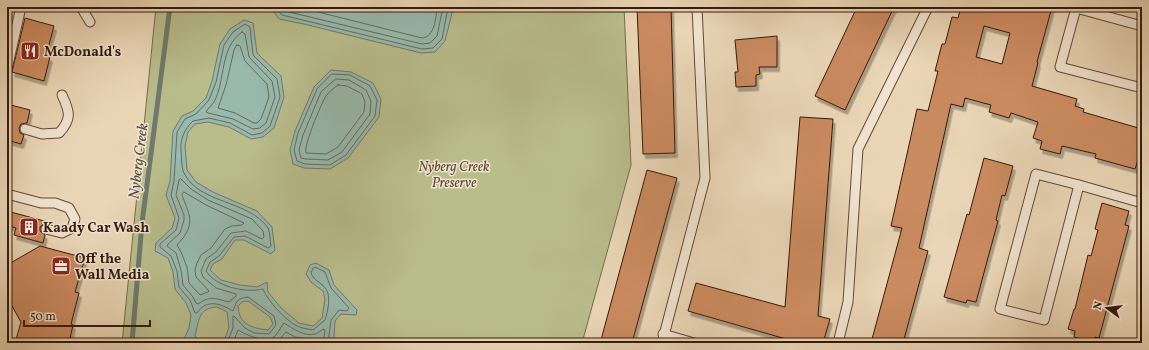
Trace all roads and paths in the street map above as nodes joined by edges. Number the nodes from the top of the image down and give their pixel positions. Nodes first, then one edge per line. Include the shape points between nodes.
1 (21, 7) edge
2 (81, 7) edge
3 (697, 7) edge
4 (928, 7) edge
5 (1100, 11) edge
6 (90, 22) dead end
7 (1142, 26) edge
8 (7, 69) edge
9 (1142, 88) edge
10 (62, 95) dead end
11 (25, 129) dead end
12 (1079, 185) junction
13 (7, 194) edge
14 (1142, 203) edge
15 (46, 229) dead end
16 (662, 339) edge
17 (694, 343) edge
18 (838, 343) edge

1 - 8 lane
2 - 6 lane
3 - 16 lane via 705,178
4 - 18 lane via 858,149 848,302
5 - 7 lane
5 - 9 lane via 1076,8 1060,66
10 - 11 lane via 69,110 67,125 59,133 42,134
12 - 12 lane via 1036,174 1000,309 1044,320
12 - 14 lane
13 - 15 lane via 42,203 55,202 69,208 75,219 72,228 62,233
16 - 17 lane

